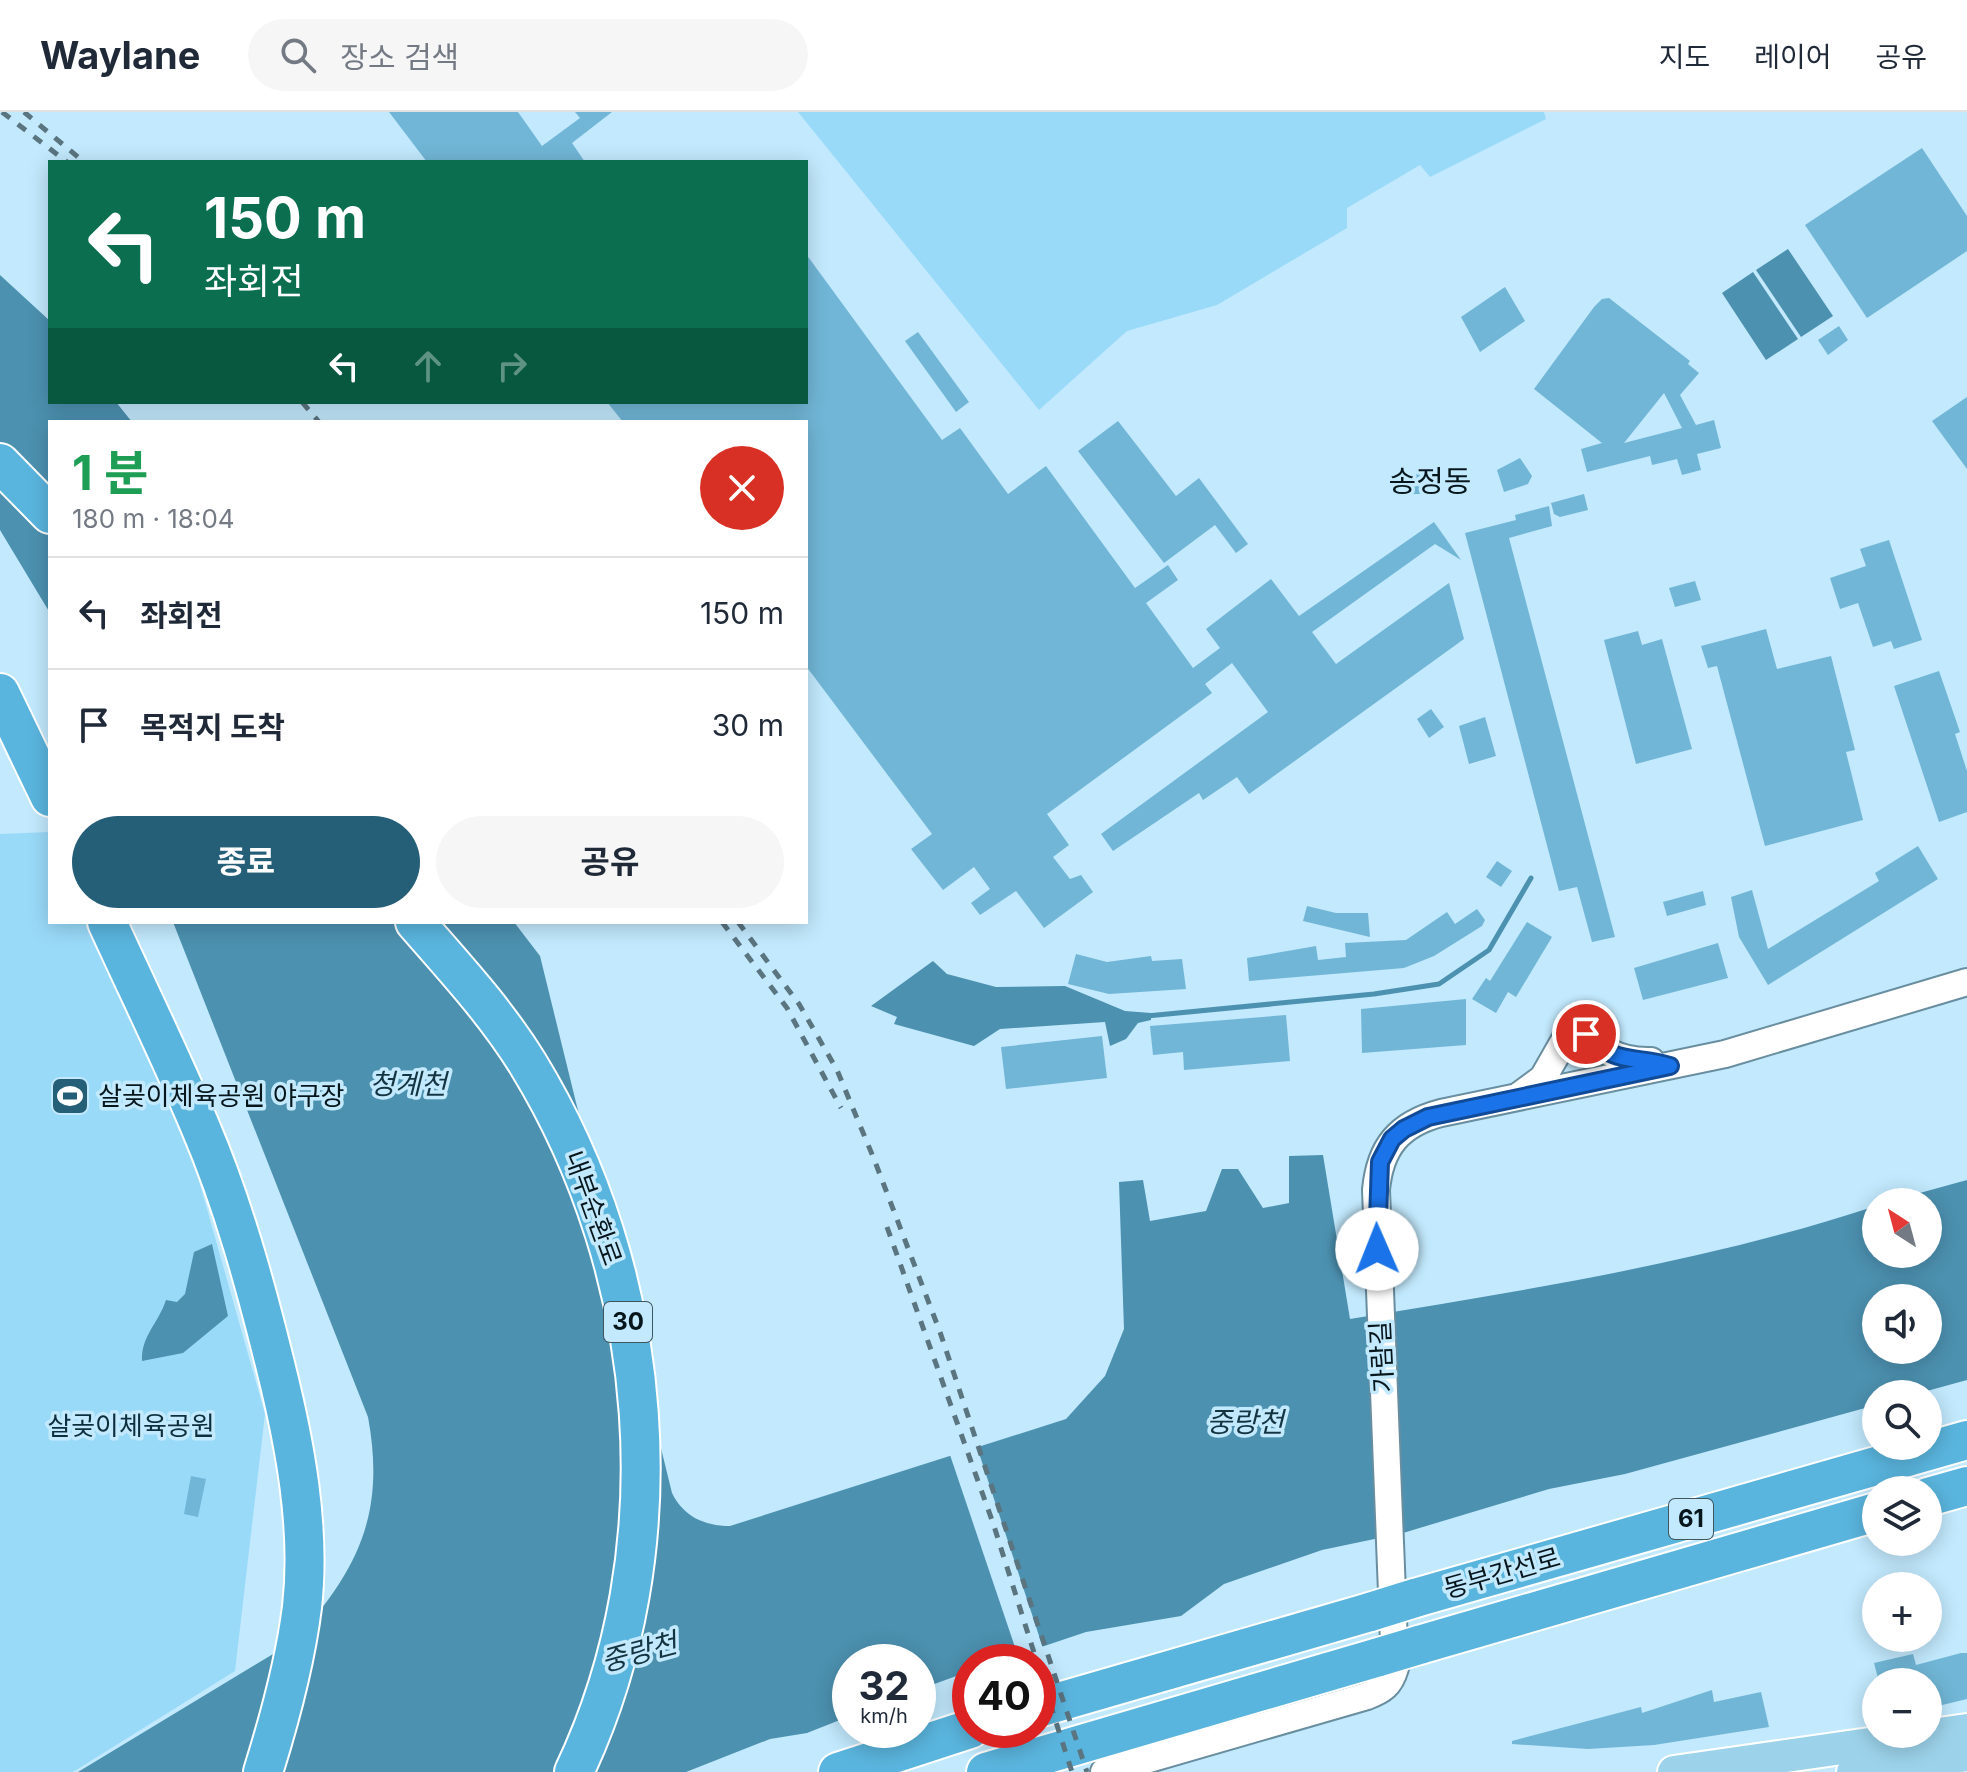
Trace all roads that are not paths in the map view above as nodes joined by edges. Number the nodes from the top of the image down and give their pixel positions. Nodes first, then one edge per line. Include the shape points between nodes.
1 (0, 463) edge
2 (48, 512) edge
3 (0, 693) edge
4 (48, 793) edge
5 (108, 924) edge
6 (417, 924) edge
7 (1967, 982) edge
8 (1670, 1066) junction
9 (1514, 1098) junction
10 (1967, 1440) edge
11 (1967, 1486) edge
12 (1942, 1493) edge
13 (1862, 1516) edge
14 (1056, 1703) edge
15 (1967, 1730) edge
16 (952, 1735) edge
17 (1967, 1755) edge
18 (263, 1772) edge
19 (574, 1772) edge
20 (838, 1772) edge
21 (986, 1772) edge
22 (1104, 1772) edge
23 (1674, 1772) edge
24 (1853, 1772) edge

1 - 2 highway
3 - 4 highway
5 - 18 highway via 201,1128 257,1291 287,1412 303,1547 302,1606 287,1691
6 - 19 highway, 내부순환로 / 30 via 481,997 561,1125 601,1220 629,1327 640,1443 638,1531 614,1661
7 - 8 street, 가람길
8 - 9 street, 가람길
8 - 9 street via 1620,1059 1596,1046 1575,1022 1543,1078
9 - 22 street, 가람길 via 1416,1122 1385,1150 1376,1190 1393,1563 1391,1682 1382,1691
10 - 14 highway, 동부간선로 / 61, bridge
11 - 12 highway
13 - 21 highway, 동부간선로 / 61, bridge
15 - 23 main road
16 - 20 highway
17 - 24 main road

